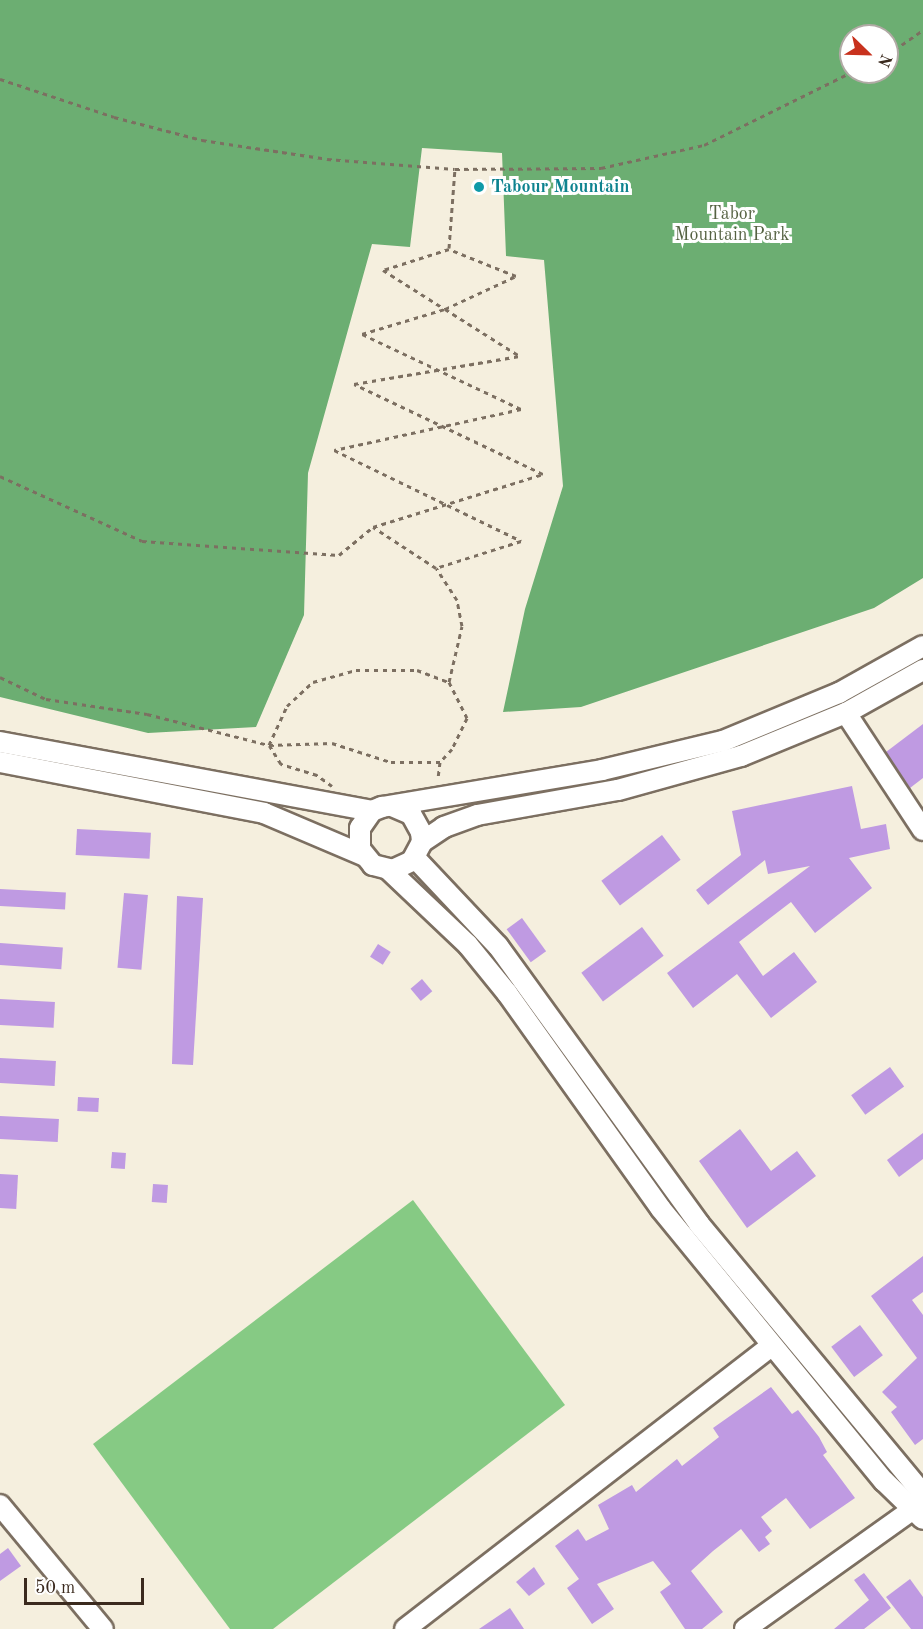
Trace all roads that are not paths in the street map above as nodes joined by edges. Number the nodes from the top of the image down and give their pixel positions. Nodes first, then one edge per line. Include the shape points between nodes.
1 (923, 646) edge
2 (923, 670) edge
3 (846, 713) junction
4 (0, 742) edge
5 (0, 762) edge
6 (392, 806) junction
7 (372, 811) junction
8 (923, 830) edge
9 (418, 850) junction
10 (363, 855) junction
11 (389, 870) junction
12 (771, 1346) junction
13 (921, 1501) edge
14 (0, 1505) edge
15 (103, 1629) edge
16 (405, 1629) edge
17 (744, 1629) edge

1 - 6 street via 839,693 723,741 602,770
2 - 3 street
3 - 8 street
3 - 9 street via 751,752 678,776 477,816 444,827
4 - 7 street
5 - 10 street via 264,813
6 - 7 street
6 - 9 street via 411,814 421,832
7 - 10 street via 360,828 358,838
9 - 11 street via 404,867
9 - 13 street via 498,946 699,1224
10 - 11 street via 372,866
11 - 12 street via 468,945 507,993 662,1209
12 - 13 street via 884,1481
12 - 16 street
13 - 17 street
14 - 15 street

